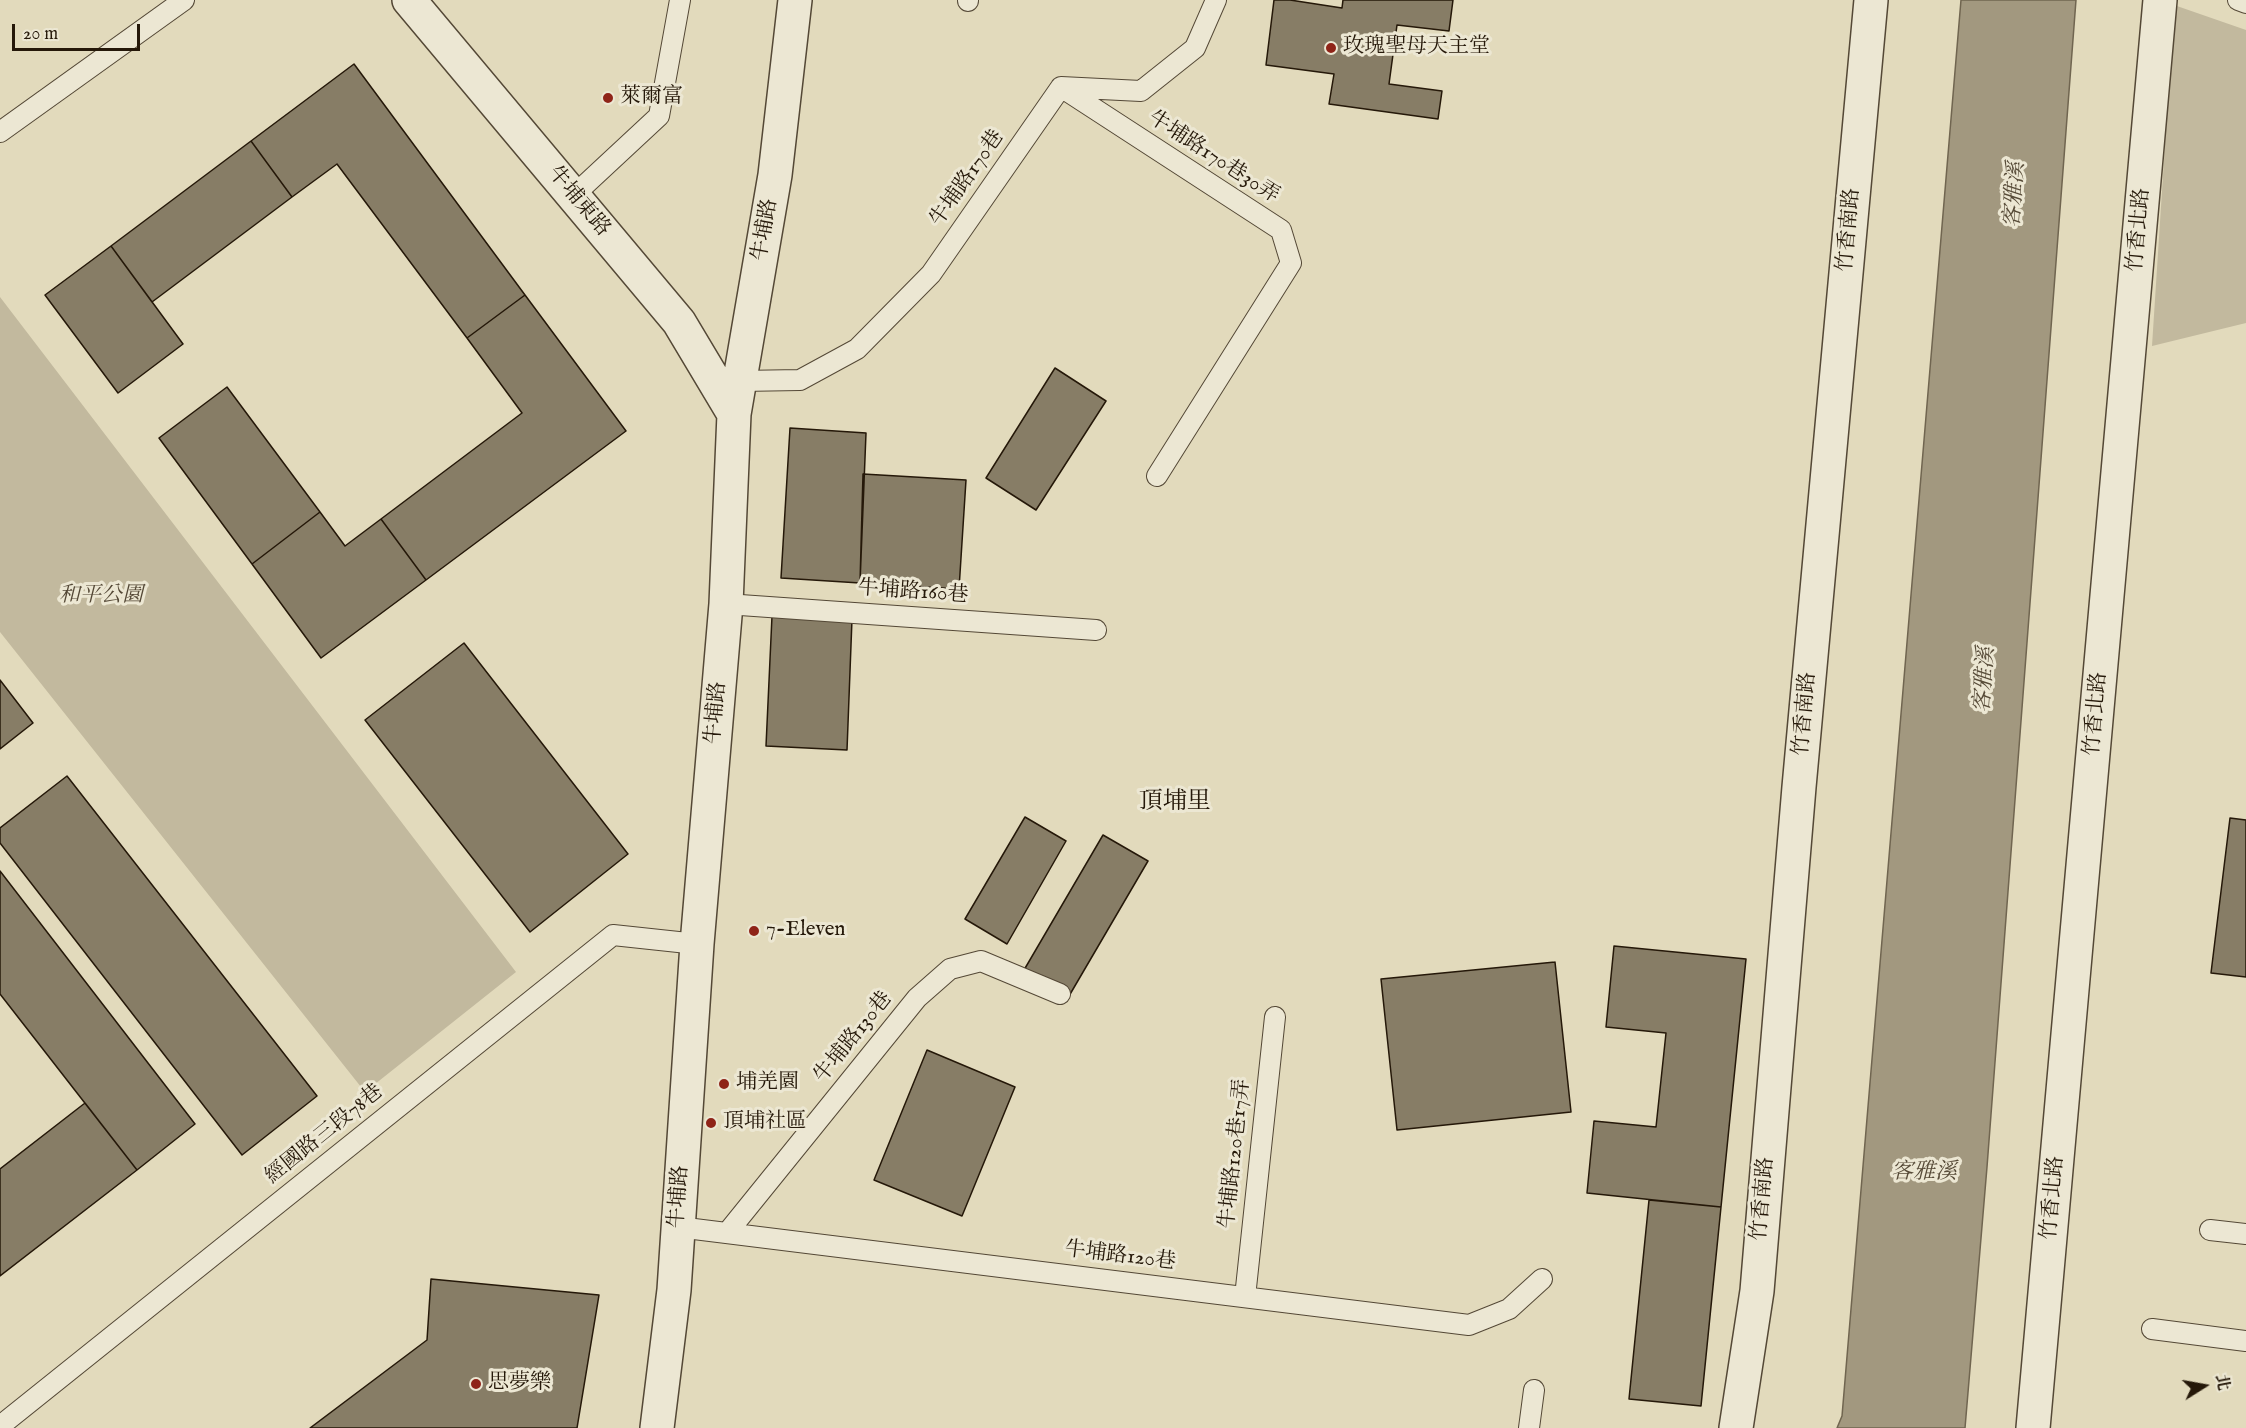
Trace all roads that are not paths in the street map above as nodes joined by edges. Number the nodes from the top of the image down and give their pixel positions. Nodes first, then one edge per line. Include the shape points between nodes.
1 (184, 0) edge
2 (409, 0) edge
3 (680, 0) edge
4 (795, 0) edge
5 (1216, 0) edge
6 (1871, 0) edge
7 (2160, 0) edge
8 (2238, 0) edge
9 (2246, 3) edge
10 (1061, 87) junction
11 (0, 132) edge
12 (573, 196) junction
13 (740, 381) junction
14 (734, 414) junction
15 (1157, 476) dead end
16 (726, 604) junction
17 (1096, 630) dead end
18 (697, 944) junction
19 (1060, 994) dead end
20 (1275, 1017) dead end
21 (678, 1227) junction
22 (2210, 1230) dead end
23 (727, 1233) junction
24 (2246, 1234) edge
25 (1542, 1279) dead end
26 (1245, 1297) junction
27 (2152, 1329) dead end
28 (2246, 1341) edge
29 (1534, 1390) dead end
30 (0, 1426) edge
31 (657, 1428) edge
32 (1529, 1428) edge
33 (1736, 1428) edge
34 (2033, 1428) edge

1 - 11 lane
2 - 12 street, 牛埔東路
3 - 12 lane via 659,116
4 - 13 street, 牛埔路 via 775,175
5 - 10 lane via 1195,48 1141,91
6 - 33 street, 竹香南路 via 1757,1291
7 - 34 street, 竹香北路
8 - 9 lane
10 - 13 lane, 牛埔路170巷 via 931,274 857,349 800,380
10 - 15 lane, 牛埔路170巷30弄 via 1281,230 1291,263
12 - 14 street, 牛埔東路 via 679,322
13 - 14 street, 牛埔路
14 - 16 street, 牛埔路
16 - 17 lane, 牛埔路160巷
16 - 18 street, 牛埔路
18 - 21 street, 牛埔路
18 - 30 lane, 經國路三段78巷 via 613,934
19 - 23 lane, 牛埔路130巷 via 981,961 950,969 917,998
20 - 26 lane, 牛埔路120巷17弄
21 - 23 lane, 牛埔路120巷
21 - 31 street, 牛埔路
22 - 24 lane
23 - 26 lane, 牛埔路120巷
25 - 26 lane, 牛埔路120巷 via 1509,1309 1469,1325
27 - 28 lane
29 - 32 lane

